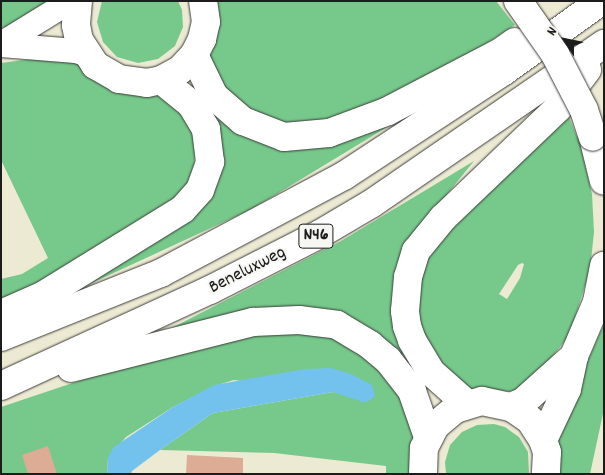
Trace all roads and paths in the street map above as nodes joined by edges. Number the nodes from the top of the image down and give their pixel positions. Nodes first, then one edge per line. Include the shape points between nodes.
1 (71, 1) edge
2 (78, 1) edge
3 (518, 1) edge
4 (574, 1) edge
5 (601, 1) edge
6 (205, 2) edge
7 (604, 44) edge
8 (1, 45) edge
9 (604, 49) edge
10 (86, 54) junction
11 (194, 55) junction
12 (161, 80) junction
13 (604, 181) edge
14 (604, 266) edge
15 (1, 314) edge
16 (1, 337) edge
17 (574, 356) junction
18 (3, 386) edge
19 (467, 404) junction
20 (511, 407) junction
21 (428, 437) junction
22 (543, 440) junction
23 (423, 474) edge
24 (546, 474) edge

1 - 8 street
2 - 10 main road via 76,25
3 - 13 main road, bridge via 555,54 584,110
4 - 11 main road via 501,52 388,111 329,133 284,137 243,121 214,96
5 - 16 main road, Beneluxweg / N46 via 504,71 345,175 161,273
6 - 11 main road via 206,22
7 - 18 main road, Beneluxweg / N46 via 371,204 320,234 210,290
8 - 10 street
9 - 19 main road via 558,108 443,218 416,251 408,277 404,311 407,326 431,372
10 - 12 main road via 95,65 119,80 140,83
11 - 12 main road via 180,70
12 - 15 main road via 191,104 206,129 210,162 200,190 175,214 44,295
14 - 17 main road via 597,302
17 - 20 main road via 523,402
17 - 22 main road via 567,389
18 - 21 main road, N46 via 253,322 299,320 337,325 388,360 412,391
19 - 20 main road via 482,401
19 - 21 main road via 444,416
20 - 22 main road via 530,420
21 - 23 main road via 422,460
22 - 24 main road

